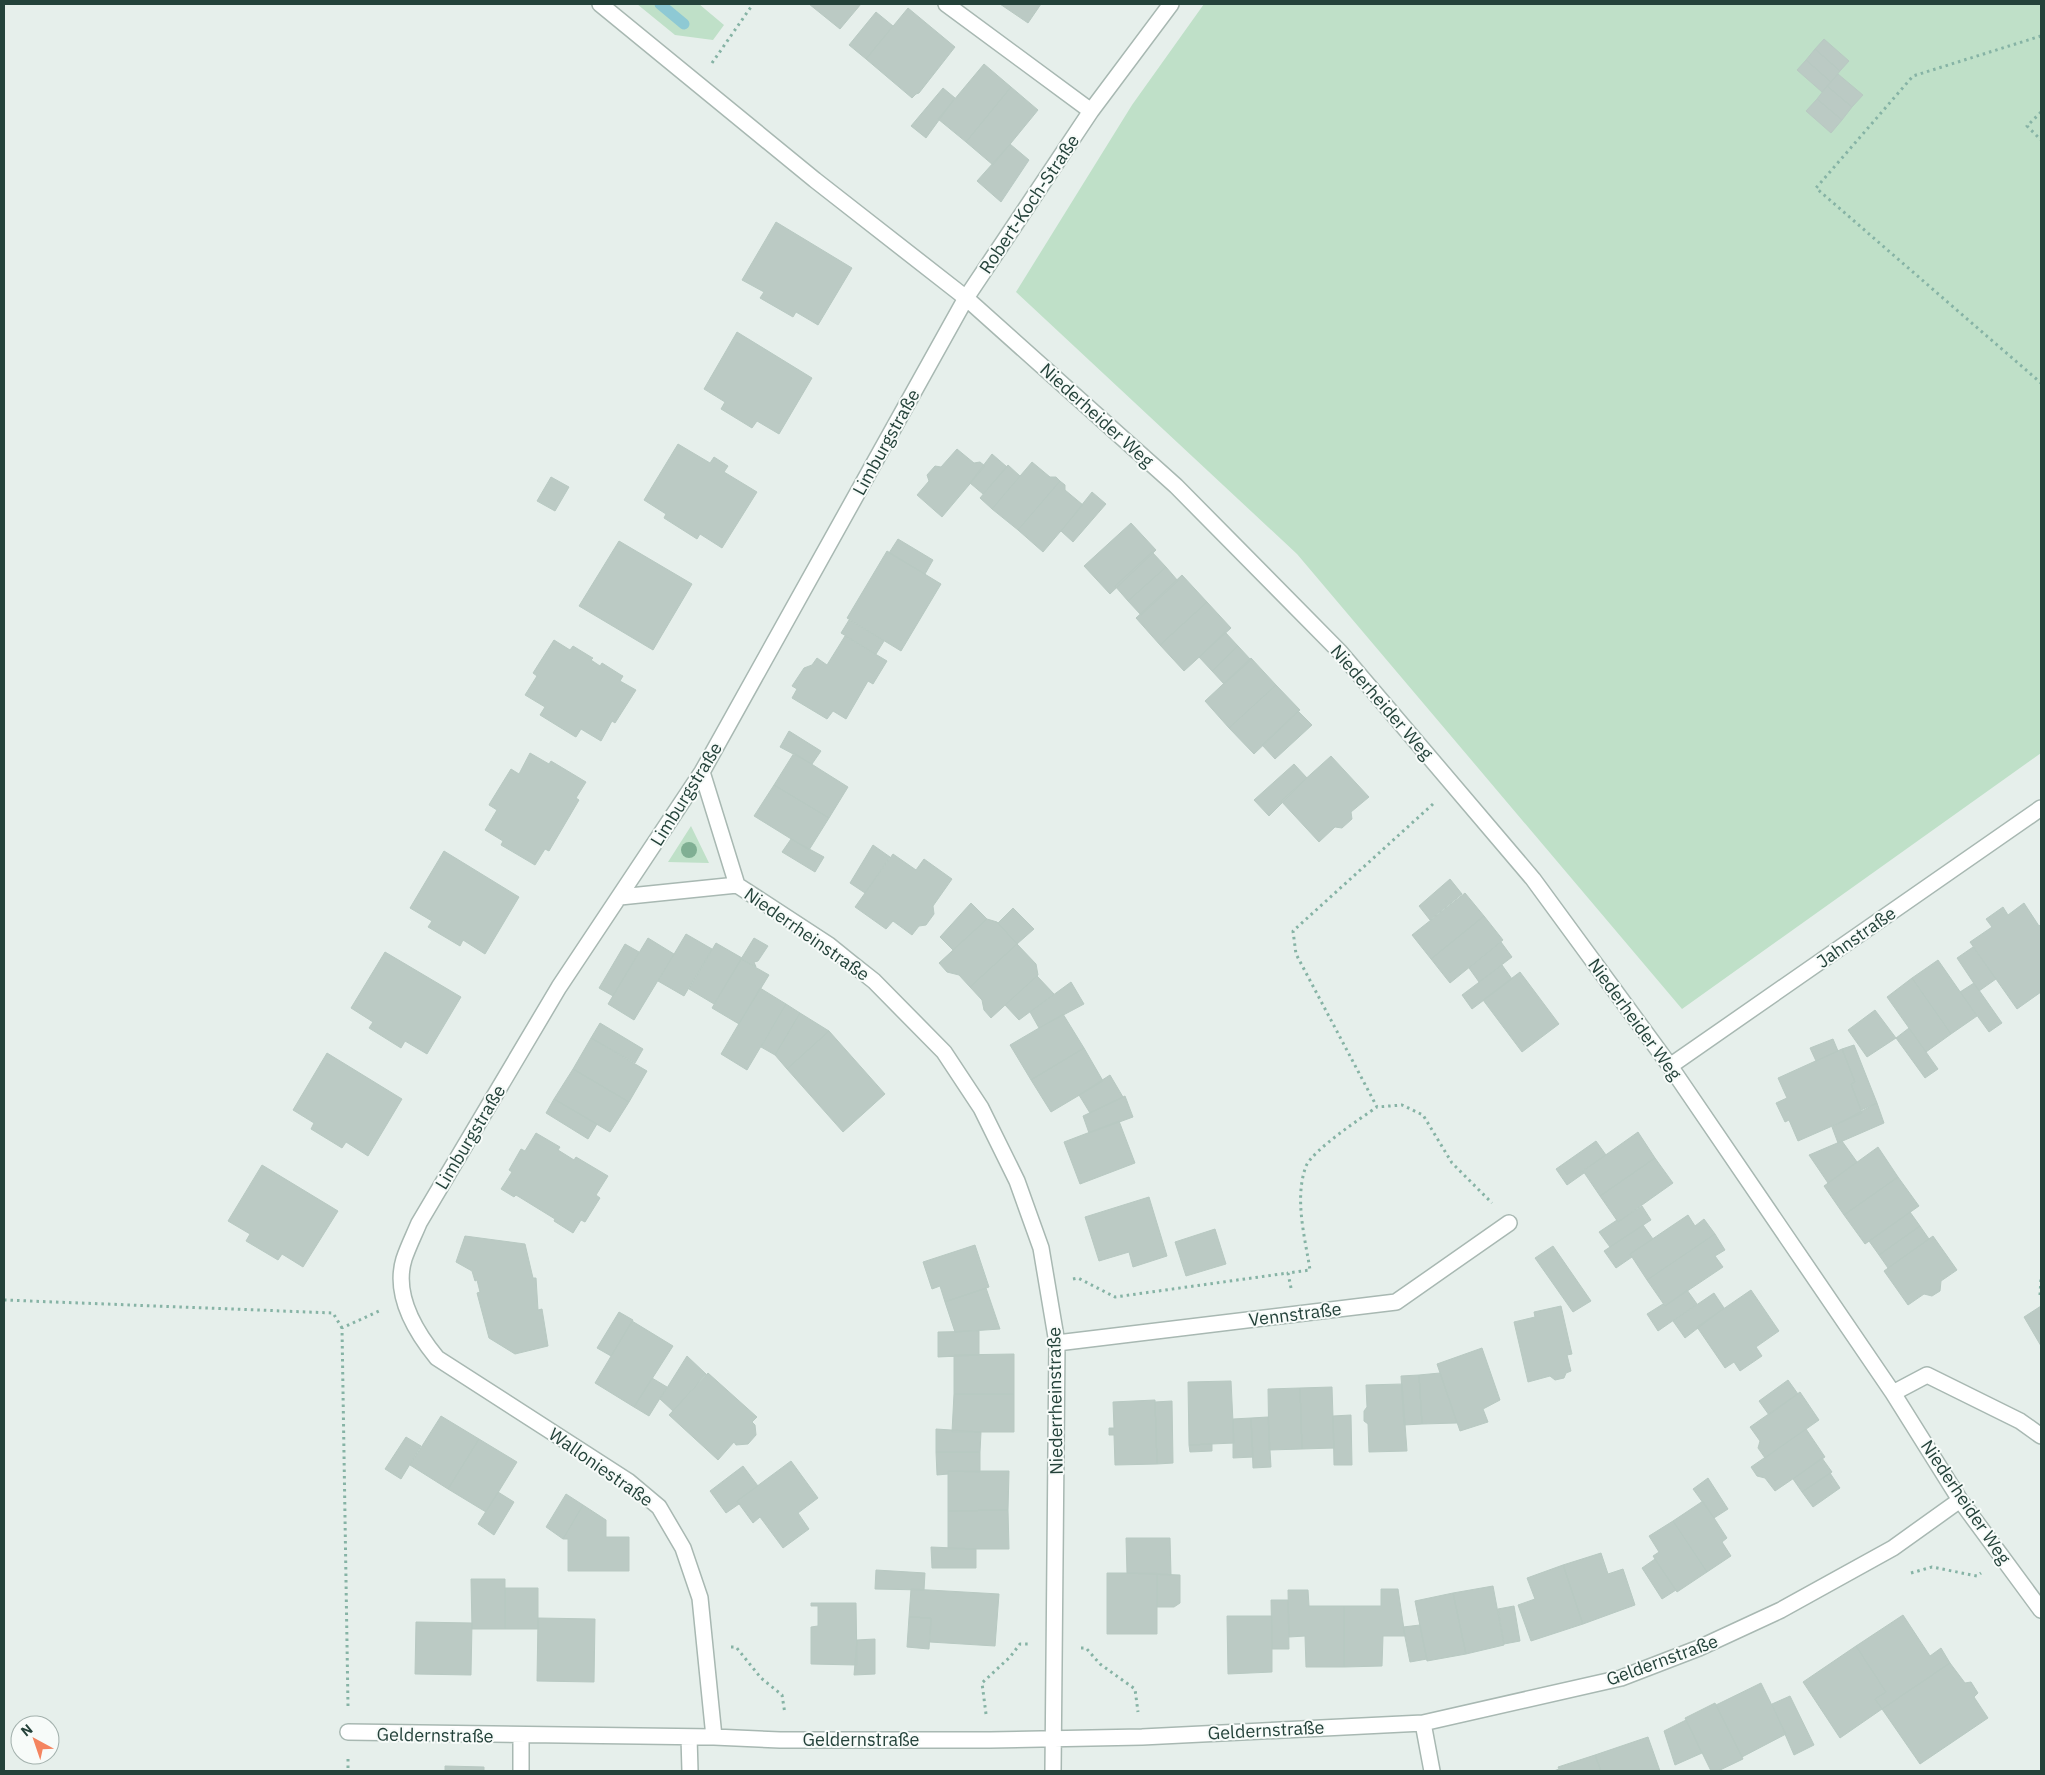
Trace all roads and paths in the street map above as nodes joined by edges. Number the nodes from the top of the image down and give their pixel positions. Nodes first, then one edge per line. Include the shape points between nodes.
1 (600, 4) edge
2 (753, 4) edge
3 (946, 4) edge
4 (1171, 4) edge
5 (2041, 36) edge
6 (698, 84) junction
7 (1091, 111) junction
8 (2041, 112) edge
9 (2041, 140) edge
10 (966, 298) junction
11 (2041, 383) edge
12 (702, 772) junction
13 (1454, 785) junction
14 (2041, 808) edge
15 (737, 884) junction
16 (620, 898) junction
17 (1670, 1066) junction
18 (1377, 1107) junction
19 (1509, 1223) joint
20 (1288, 1273) junction
21 (2041, 1278) edge
22 (1049, 1284) junction
23 (402, 1285) joint
24 (2040, 1295) dead end
25 (4, 1300) edge
26 (405, 1300) junction
27 (1295, 1315) junction
28 (342, 1328) junction
29 (1057, 1343) junction
30 (1893, 1393) junction
31 (2041, 1436) edge
32 (1960, 1500) junction
33 (2003, 1558) junction
34 (1911, 1573) dead end
35 (2041, 1610) edge
36 (705, 1647) junction
37 (1422, 1723) junction
38 (348, 1732) junction
39 (521, 1736) junction
40 (690, 1737) junction
41 (714, 1737) junction
42 (1054, 1738) junction
43 (790, 1739) junction
44 (348, 1771) edge
45 (521, 1771) edge
46 (690, 1771) edge
47 (1053, 1771) edge
48 (1432, 1771) edge

1 - 6 street, Niederheider Weg
2 - 6 path
3 - 7 street
4 - 7 street, Robert-Koch-Straße
5 - 11 path via 1913,76 1816,188
6 - 10 street, Niederheider Weg
7 - 10 street, Robert-Koch-Straße
8 - 9 path via 2027,126
10 - 12 street, Limburgstraße
10 - 13 street, Niederheider Weg via 1176,486 1340,652
12 - 15 street, Niederrheinstraße
12 - 16 street, Limburgstraße
13 - 17 street, Niederheider Weg via 1533,879
13 - 18 path via 1293,931 1296,954
14 - 17 street, Jahnstraße
15 - 16 street, Niederrheinstraße
15 - 22 street, Niederrheinstraße via 829,945 874,981 944,1052 981,1108 1017,1181 1041,1248
16 - 23 street, Limburgstraße via 559,987 419,1223 404,1260
17 - 30 street, Niederheider Weg
18 - 19 path via 1402,1105 1422,1115 1452,1163
18 - 20 path via 1330,1142 1306,1165 1300,1206 1310,1270
19 - 27 street, Vennstraße via 1396,1302
20 - 22 path via 1115,1297 1078,1278
20 - 27 path
21 - 24 path
22 - 29 street, Niederrheinstraße
23 - 26 street, Walloniestraße
25 - 28 path via 333,1313
26 - 28 path
26 - 36 street, Walloniestraße via 413,1324 437,1358 628,1481 659,1507 683,1548 700,1598
27 - 29 street, Vennstraße
28 - 38 path
29 - 42 street, Niederrheinstraße
30 - 31 street via 1927,1375 2020,1421
30 - 32 street, Niederheider Weg
32 - 33 street, Niederheider Weg
32 - 37 street, Geldernstraße via 1893,1548 1781,1610 1699,1648 1621,1678
33 - 34 path via 1977,1576 1932,1567
33 - 35 street, Niederheider Weg
36 - 41 street, Walloniestraße
36 - 43 path via 736,1647 761,1678 782,1695
37 - 42 street, Geldernstraße via 1142,1737
37 - 48 street
38 - 39 street, Geldernstraße
38 - 44 path
39 - 40 street, Geldernstraße
39 - 45 street
40 - 41 street, Geldernstraße
40 - 46 street
41 - 43 street, Geldernstraße
42 - 43 street, Geldernstraße
42 - 47 street, Niederrheinstraße

